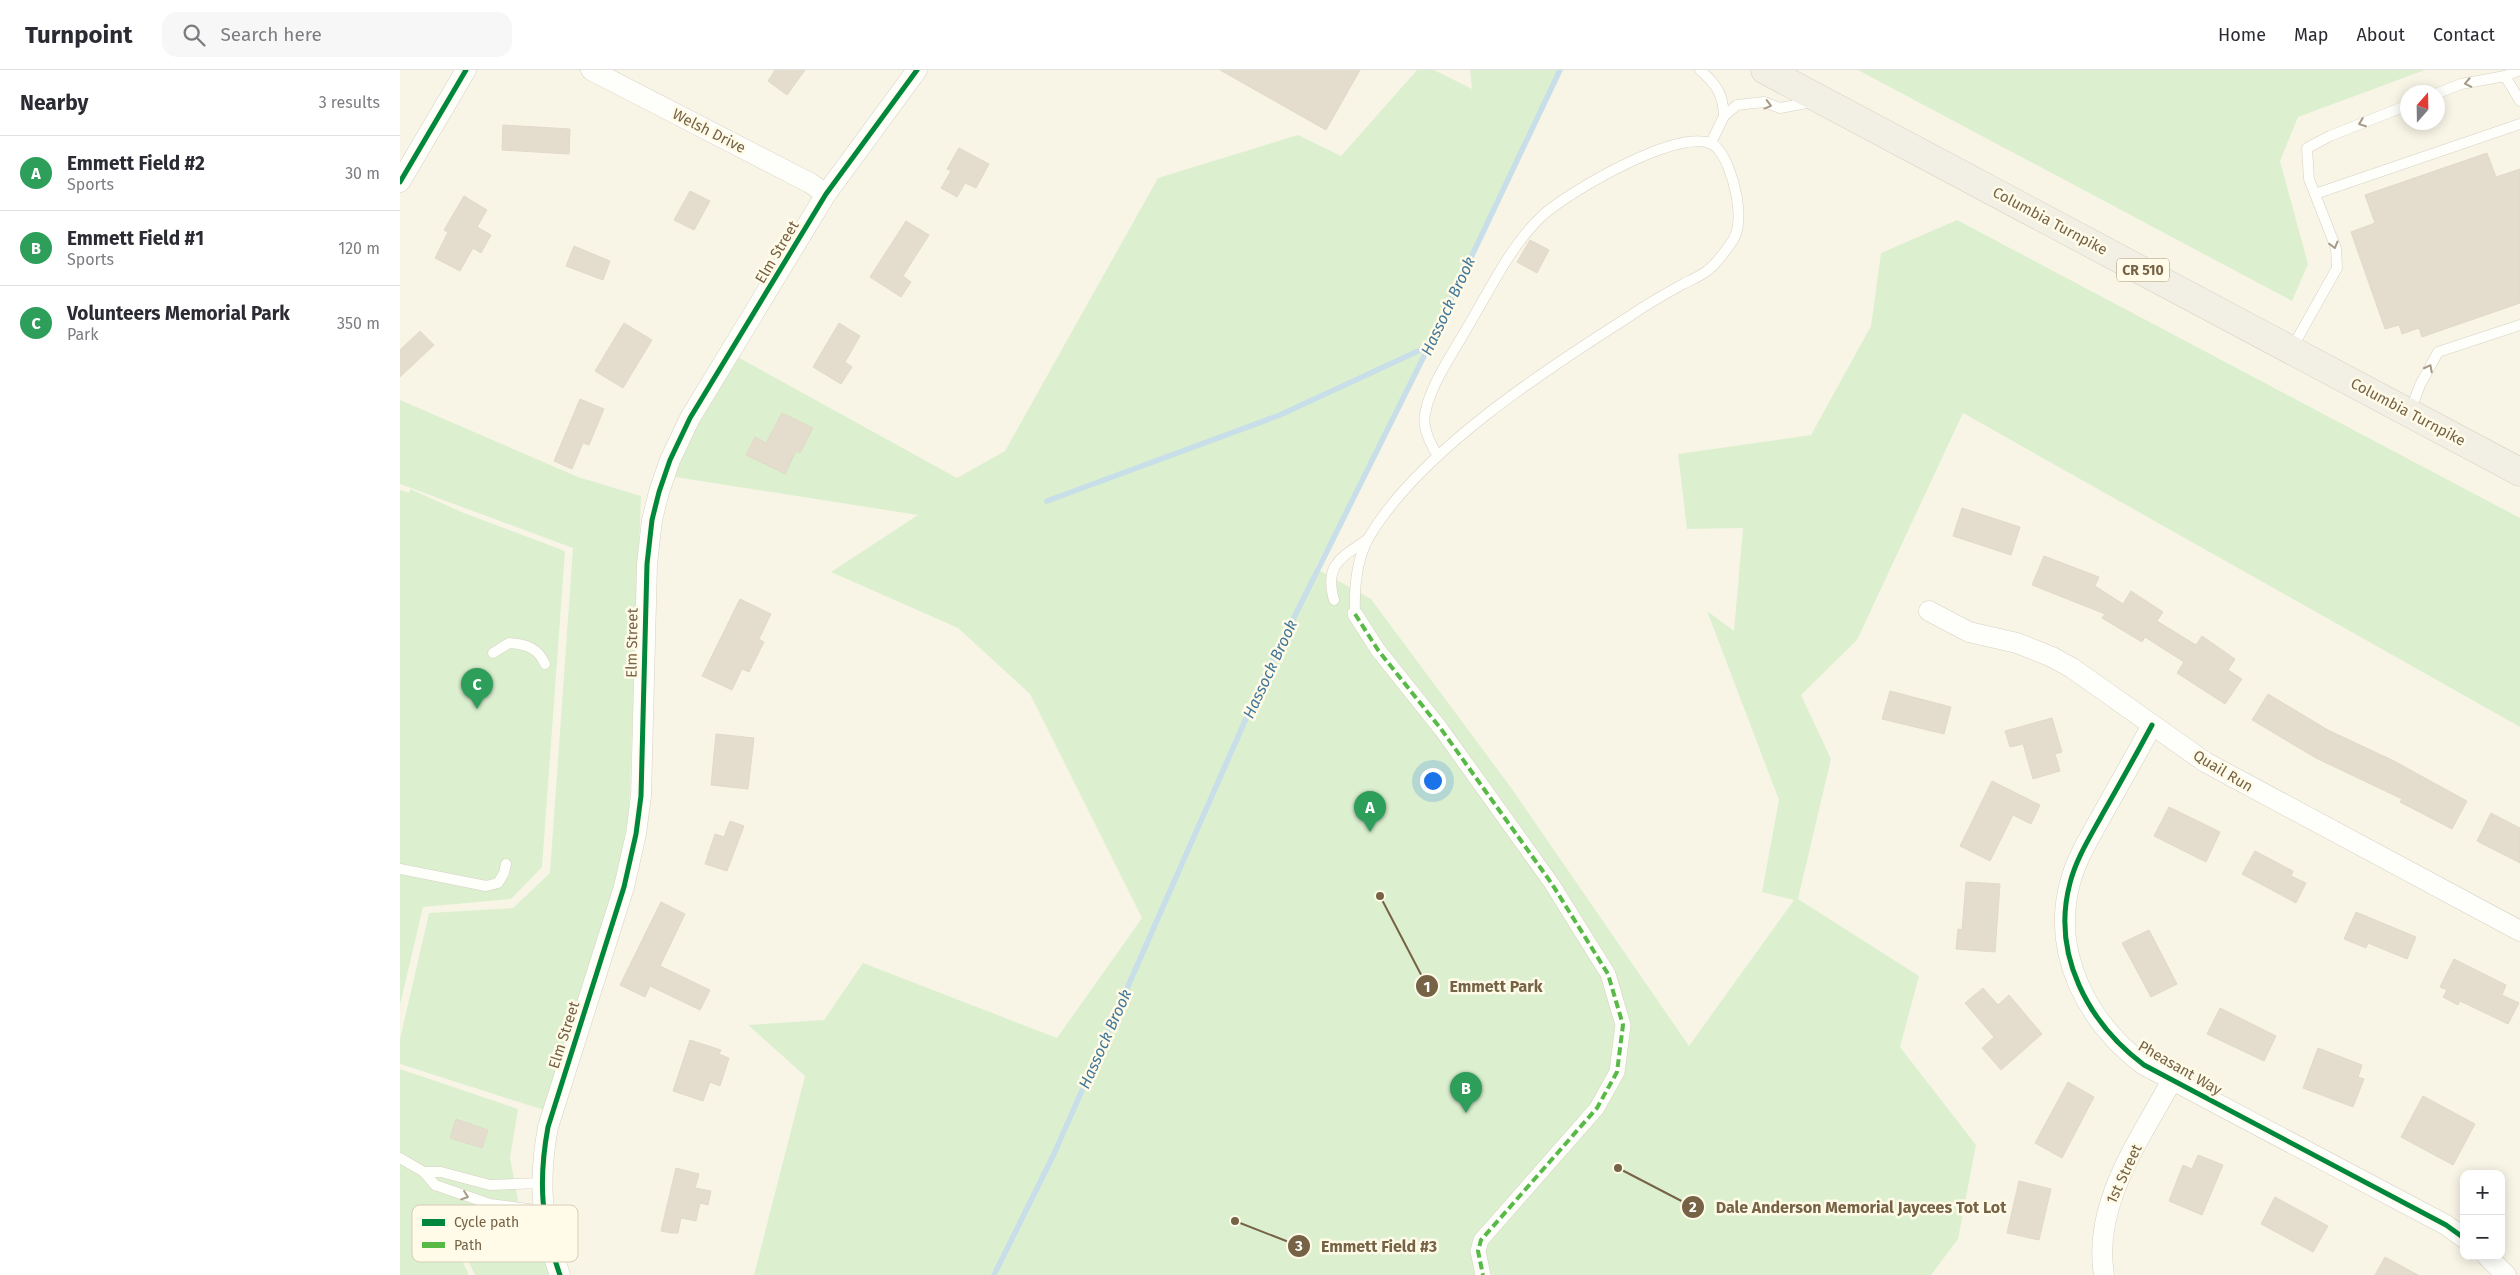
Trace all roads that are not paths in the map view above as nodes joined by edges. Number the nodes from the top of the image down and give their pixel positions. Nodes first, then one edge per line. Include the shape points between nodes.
1 (466, 70) edge
2 (591, 70) edge
3 (917, 70) edge
4 (1700, 70) edge
5 (1765, 70) edge
6 (2520, 70) edge
7 (2505, 76) junction
8 (2445, 90) edge
9 (1822, 100) junction
10 (2520, 101) edge
11 (2400, 108) edge
12 (1724, 116) junction
13 (2520, 124) edge
14 (1711, 143) junction
15 (400, 182) edge
16 (826, 194) junction
17 (2315, 194) junction
18 (2520, 325) edge
19 (2291, 349) junction
20 (2410, 413) junction
21 (1438, 456) junction
22 (2520, 472) edge
23 (1368, 539) junction
24 (1334, 600) dead end
25 (1929, 611) dead end
26 (1355, 614) joint
27 (493, 653) dead end
28 (545, 664) dead end
29 (2152, 725) junction
30 (506, 864) dead end
31 (400, 869) edge
32 (2520, 931) edge
33 (2172, 1080) junction
34 (400, 1158) edge
35 (424, 1172) junction
36 (541, 1182) junction
37 (498, 1205) edge
38 (543, 1205) edge
39 (2460, 1235) edge
40 (2491, 1260) edge
41 (557, 1262) edge
42 (560, 1275) edge
43 (1483, 1275) edge
44 (2104, 1275) edge
45 (2506, 1275) edge

1 - 15 street
2 - 16 street, Welsh Drive via 810,182
3 - 16 street, Elm Street
4 - 12 lane via 1711,79 1723,98
5 - 9 main road, Columbia Turnpike / CR 510
6 - 7 lane
7 -> 8 lane
7 - 10 lane
12 -> 9 lane via 1737,106 1749,103 1764,102 1780,108
9 - 19 main road, Columbia Turnpike / CR 510
11 -> 17 lane via 2307,148 2309,179
12 - 14 lane
13 - 17 lane
14 - 21 lane via 1699,141 1668,146 1601,176 1554,204 1526,232 1440,375 1424,416 1429,442
14 - 21 lane via 1719,149 1725,163 1740,211 1735,237 1708,270 1630,315 1517,392
16 - 36 street, Elm Street via 690,418 659,492 647,564 641,796 636,834 624,887 548,1127
17 -> 19 lane via 2336,248 2337,268
20 -> 18 lane via 2438,352
19 - 20 main road, Columbia Turnpike / CR 510
20 - 22 main road, Columbia Turnpike / CR 510
21 - 23 lane via 1395,502
23 - 24 lane via 1335,565 1330,576
23 - 26 lane via 1356,572
25 - 29 street, Quail Run via 1969,632 2017,643 2052,657
26 - 43 street via 1378,650 1441,729 1552,884 1608,974 1623,1025 1618,1072 1597,1108 1481,1240 1478,1251
27 - 28 lane via 509,642 525,645 541,654
29 - 32 street, Quail Run via 2233,778
29 - 33 street, Pheasant Way via 2080,856 2065,908 2065,934 2068,958 2077,982 2100,1022 2128,1054
30 - 31 lane via 498,883 486,886
33 - 39 street, Pheasant Way
33 - 44 street, 1st Street via 2115,1188 2102,1236
34 - 35 lane
35 - 36 lane via 441,1172 490,1185
35 -> 37 lane via 435,1185
36 - 38 street, Elm Street
40 - 45 street
41 - 42 street, Elm Street

